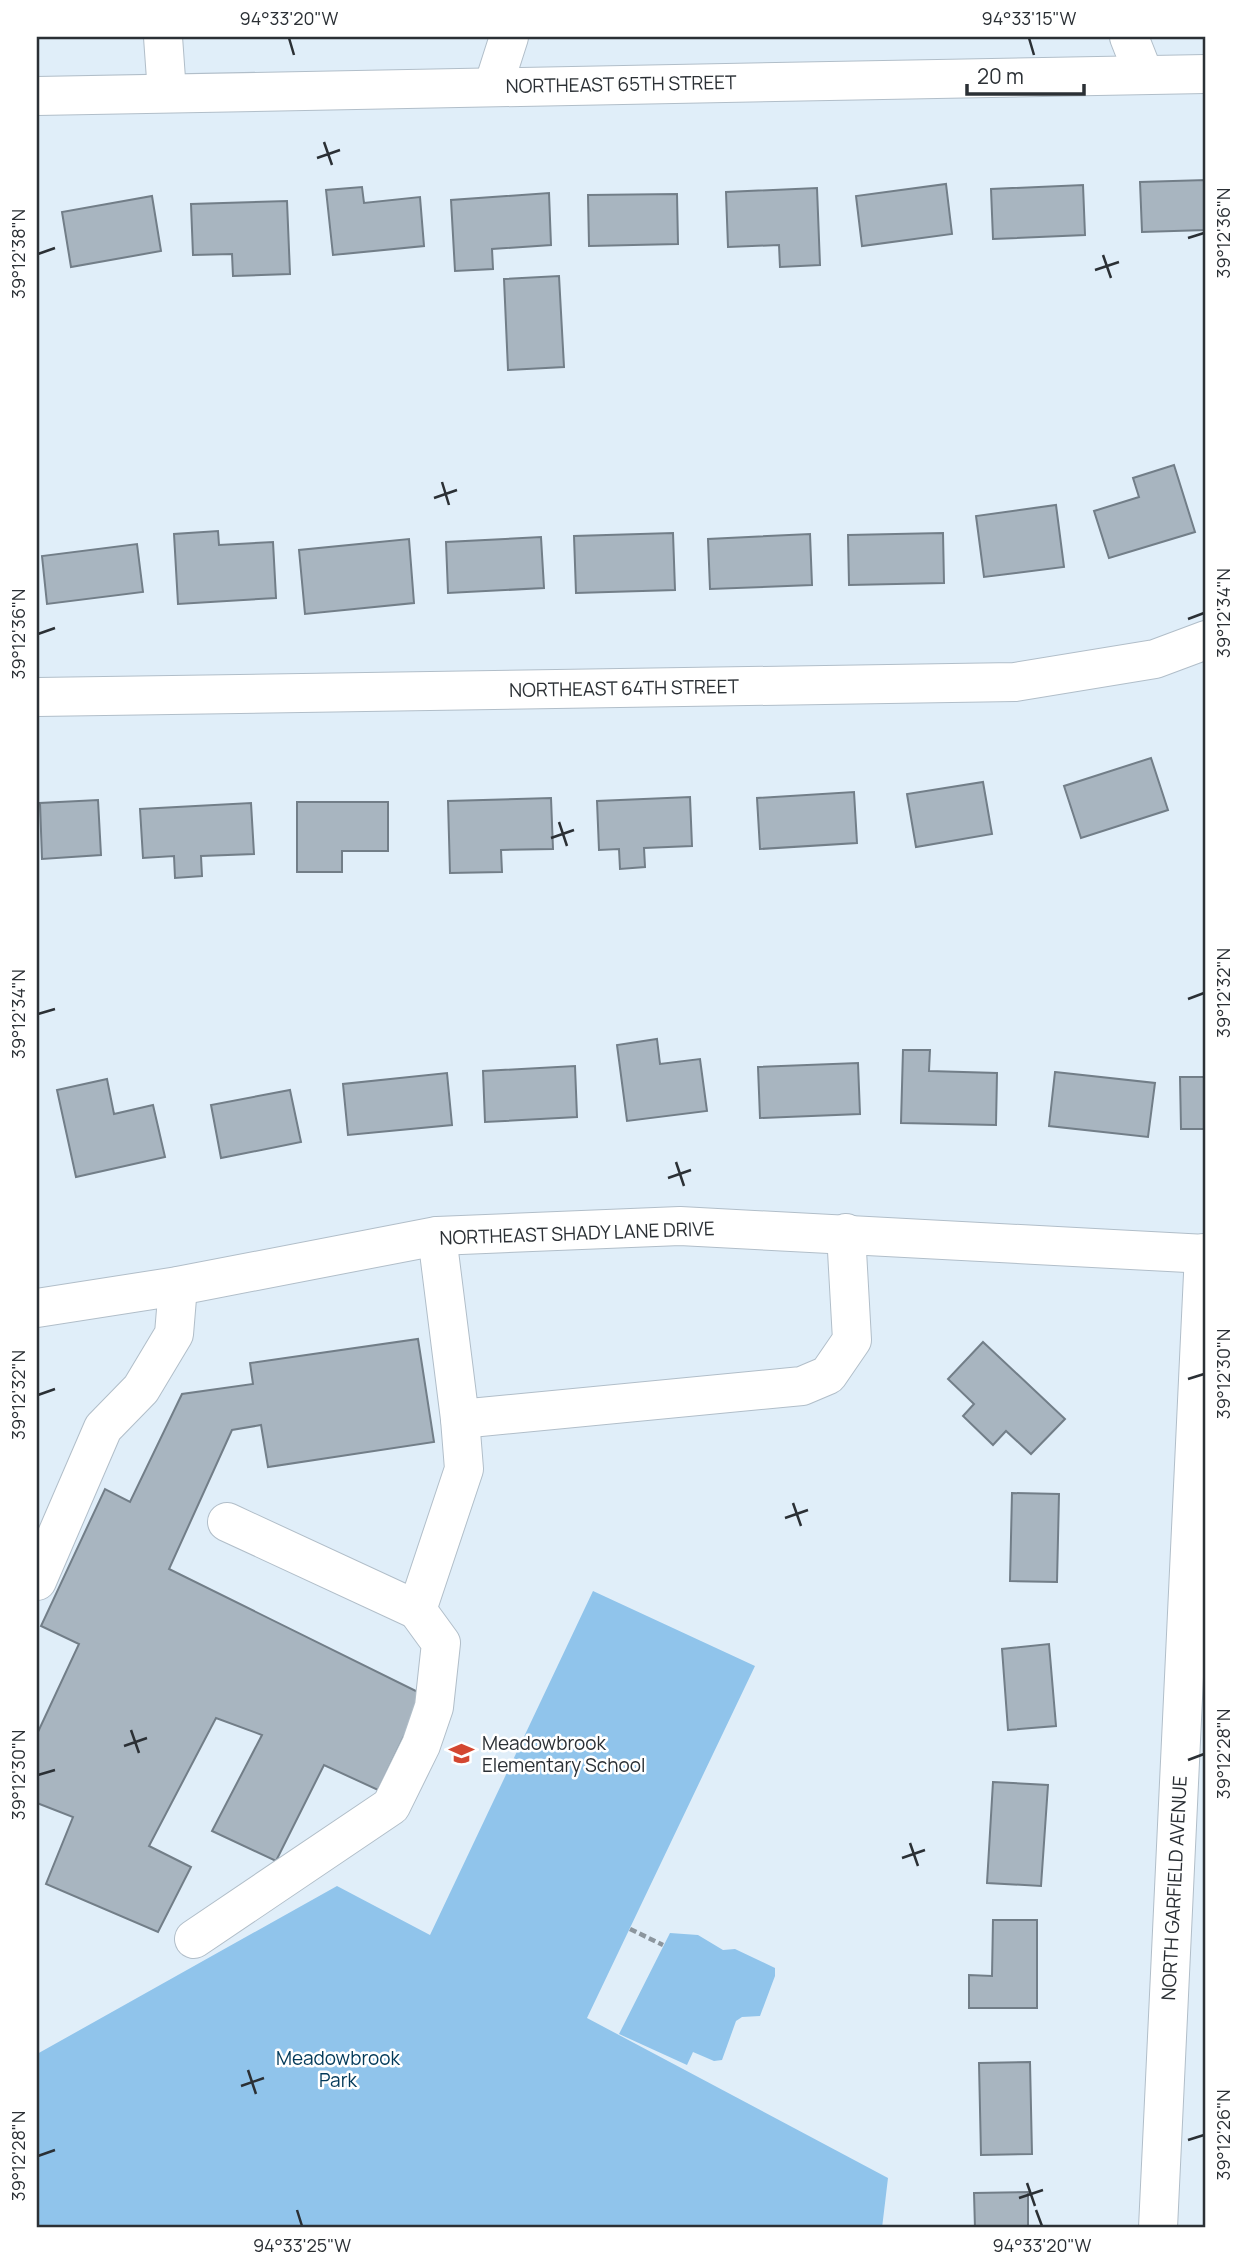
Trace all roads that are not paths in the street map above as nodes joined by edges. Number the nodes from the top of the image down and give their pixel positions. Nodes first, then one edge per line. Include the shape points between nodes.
1 (163, 37) edge
2 (509, 37) edge
3 (1129, 37) edge
4 (1206, 74) edge
5 (1144, 75) junction
6 (493, 87) junction
7 (167, 93) junction
8 (37, 96) edge
9 (1206, 640) edge
10 (37, 697) edge
11 (846, 1233) junction
12 (437, 1236) junction
13 (1205, 1254) edge
14 (178, 1286) junction
15 (37, 1308) edge
16 (460, 1419) junction
17 (227, 1522) dead end
18 (37, 1581) edge
19 (417, 1610) junction
20 (194, 1939) dead end
21 (1158, 2228) edge

1 - 7 street
2 - 6 street
3 - 5 street
4 - 5 street, NORTHEAST 65TH STREET
5 - 6 street, NORTHEAST 65TH STREET
6 - 7 street, NORTHEAST 65TH STREET
7 - 8 street, NORTHEAST 65TH STREET
9 - 10 street, NORTHEAST 64TH STREET via 1154,659 1015,682
11 - 12 street, NORTHEAST SHADY LANE DRIVE via 680,1226
11 - 13 street, NORTHEAST SHADY LANE DRIVE
11 - 16 street via 852,1340 828,1375 802,1386
12 - 14 street, NORTHEAST SHADY LANE DRIVE
12 - 16 street
13 - 21 street, NORTH GARFIELD AVENUE
14 - 15 street, NORTHEAST SHADY LANE DRIVE
14 - 18 street via 174,1334 141,1389 103,1428
16 - 19 street via 464,1469
17 - 19 street
19 - 20 street via 441,1643 434,1707 391,1806

